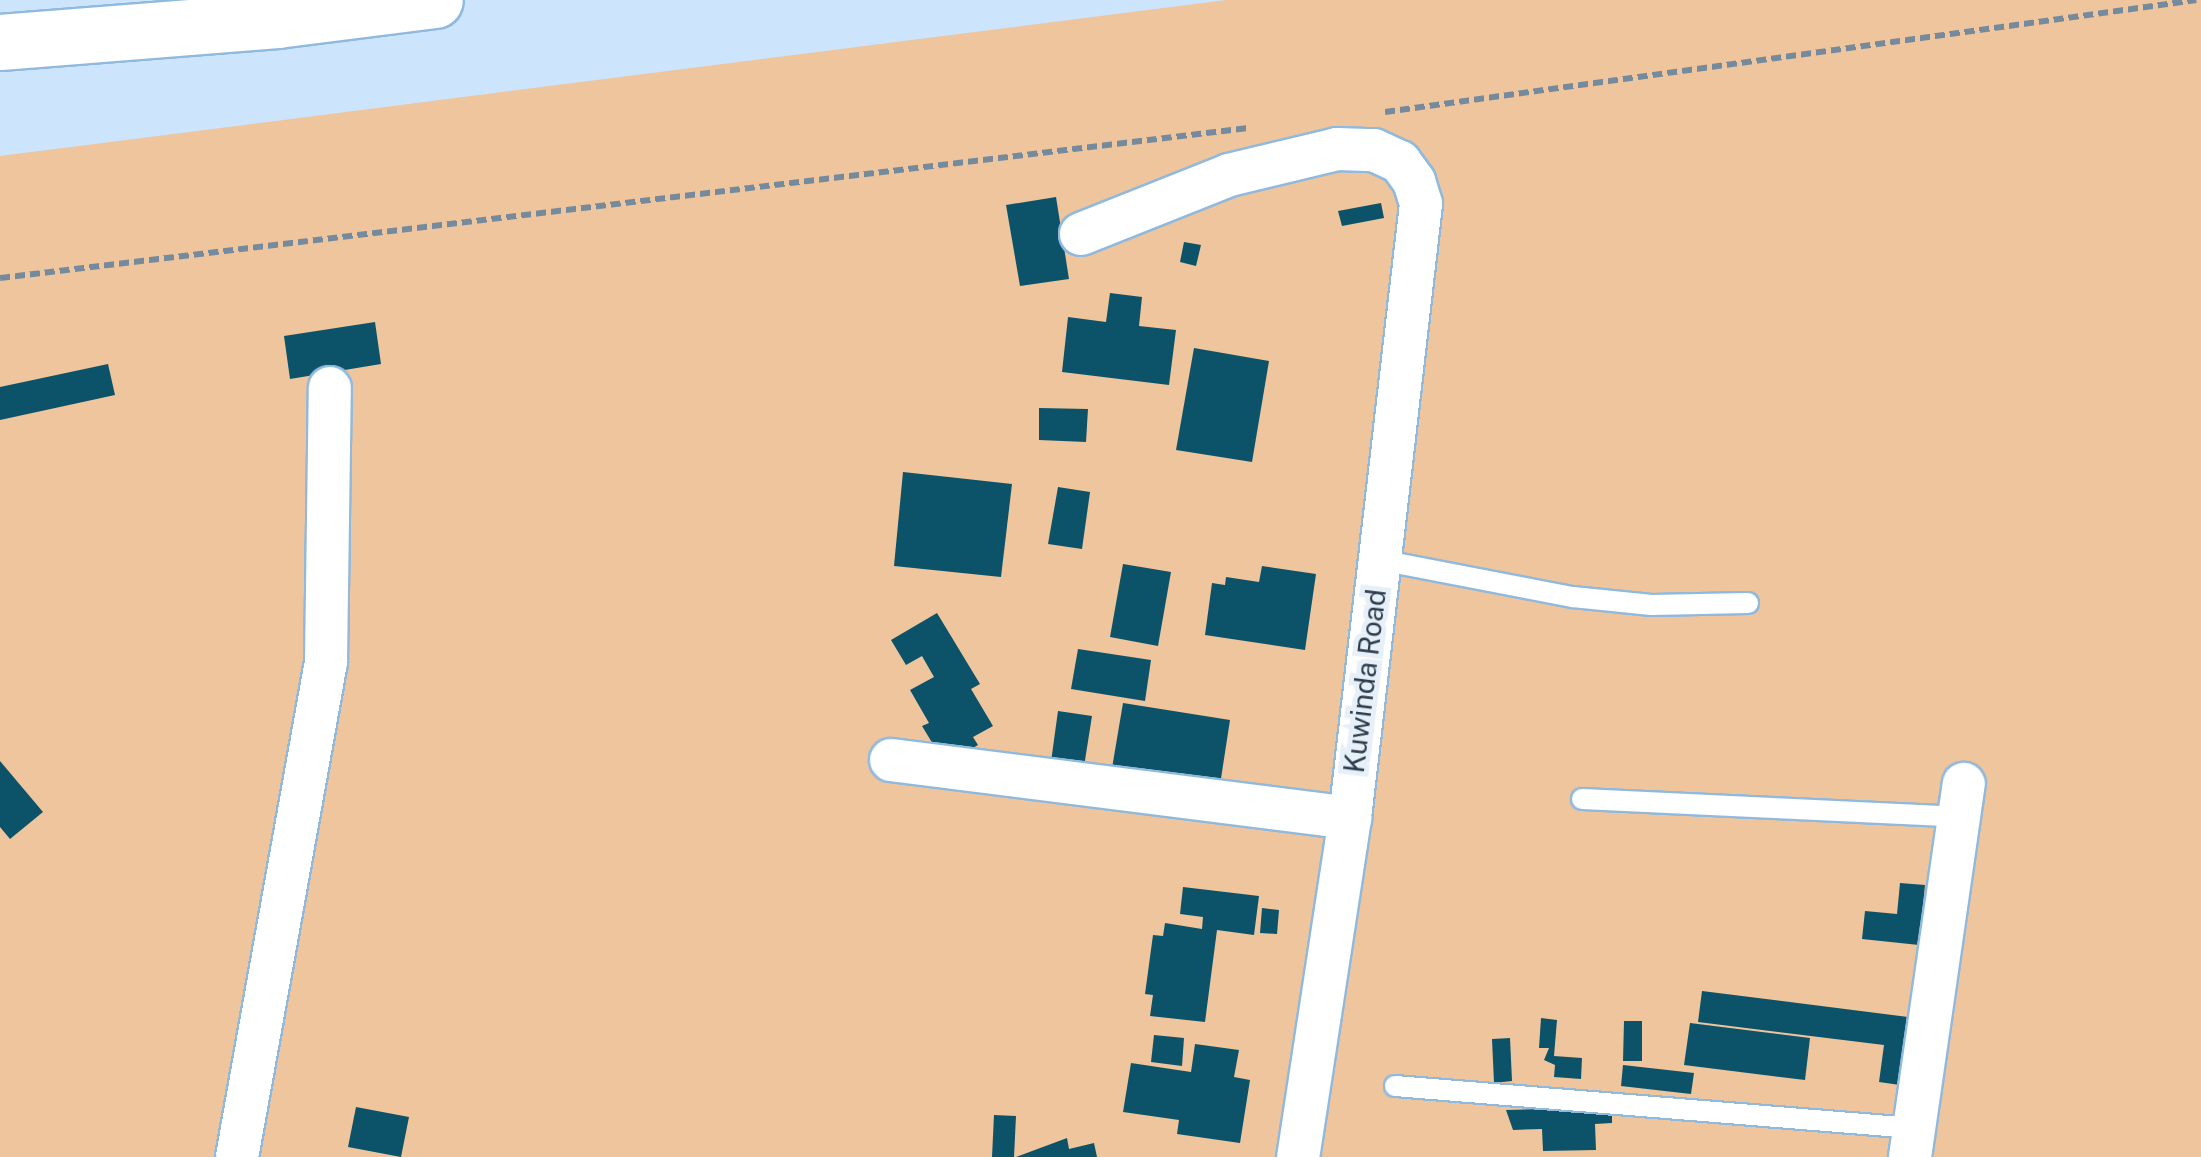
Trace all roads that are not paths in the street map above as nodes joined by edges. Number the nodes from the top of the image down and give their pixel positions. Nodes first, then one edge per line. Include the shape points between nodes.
1 (435, 0) edge
2 (0, 42) edge
3 (1081, 234) dead end
4 (330, 388) dead end
5 (1380, 560) junction
6 (1748, 603) dead end
7 (891, 760) dead end
8 (1582, 799) dead end
9 (1960, 800) joint
10 (1350, 818) junction
11 (1394, 1086) dead end
12 (1911, 1143) edge
13 (238, 1157) edge
14 (1298, 1157) edge

1 - 2 highway
3 - 5 street, Kuwinda Road via 1229,175 1337,148 1374,150 1400,162 1420,204
4 - 13 street via 326,662
5 - 6 lane via 1573,597 1652,605
5 - 10 street, Kuwinda Road
7 - 10 street
8 - 9 lane
9 - 12 street
10 - 14 street, Kuwinda Road
11 - 12 lane

